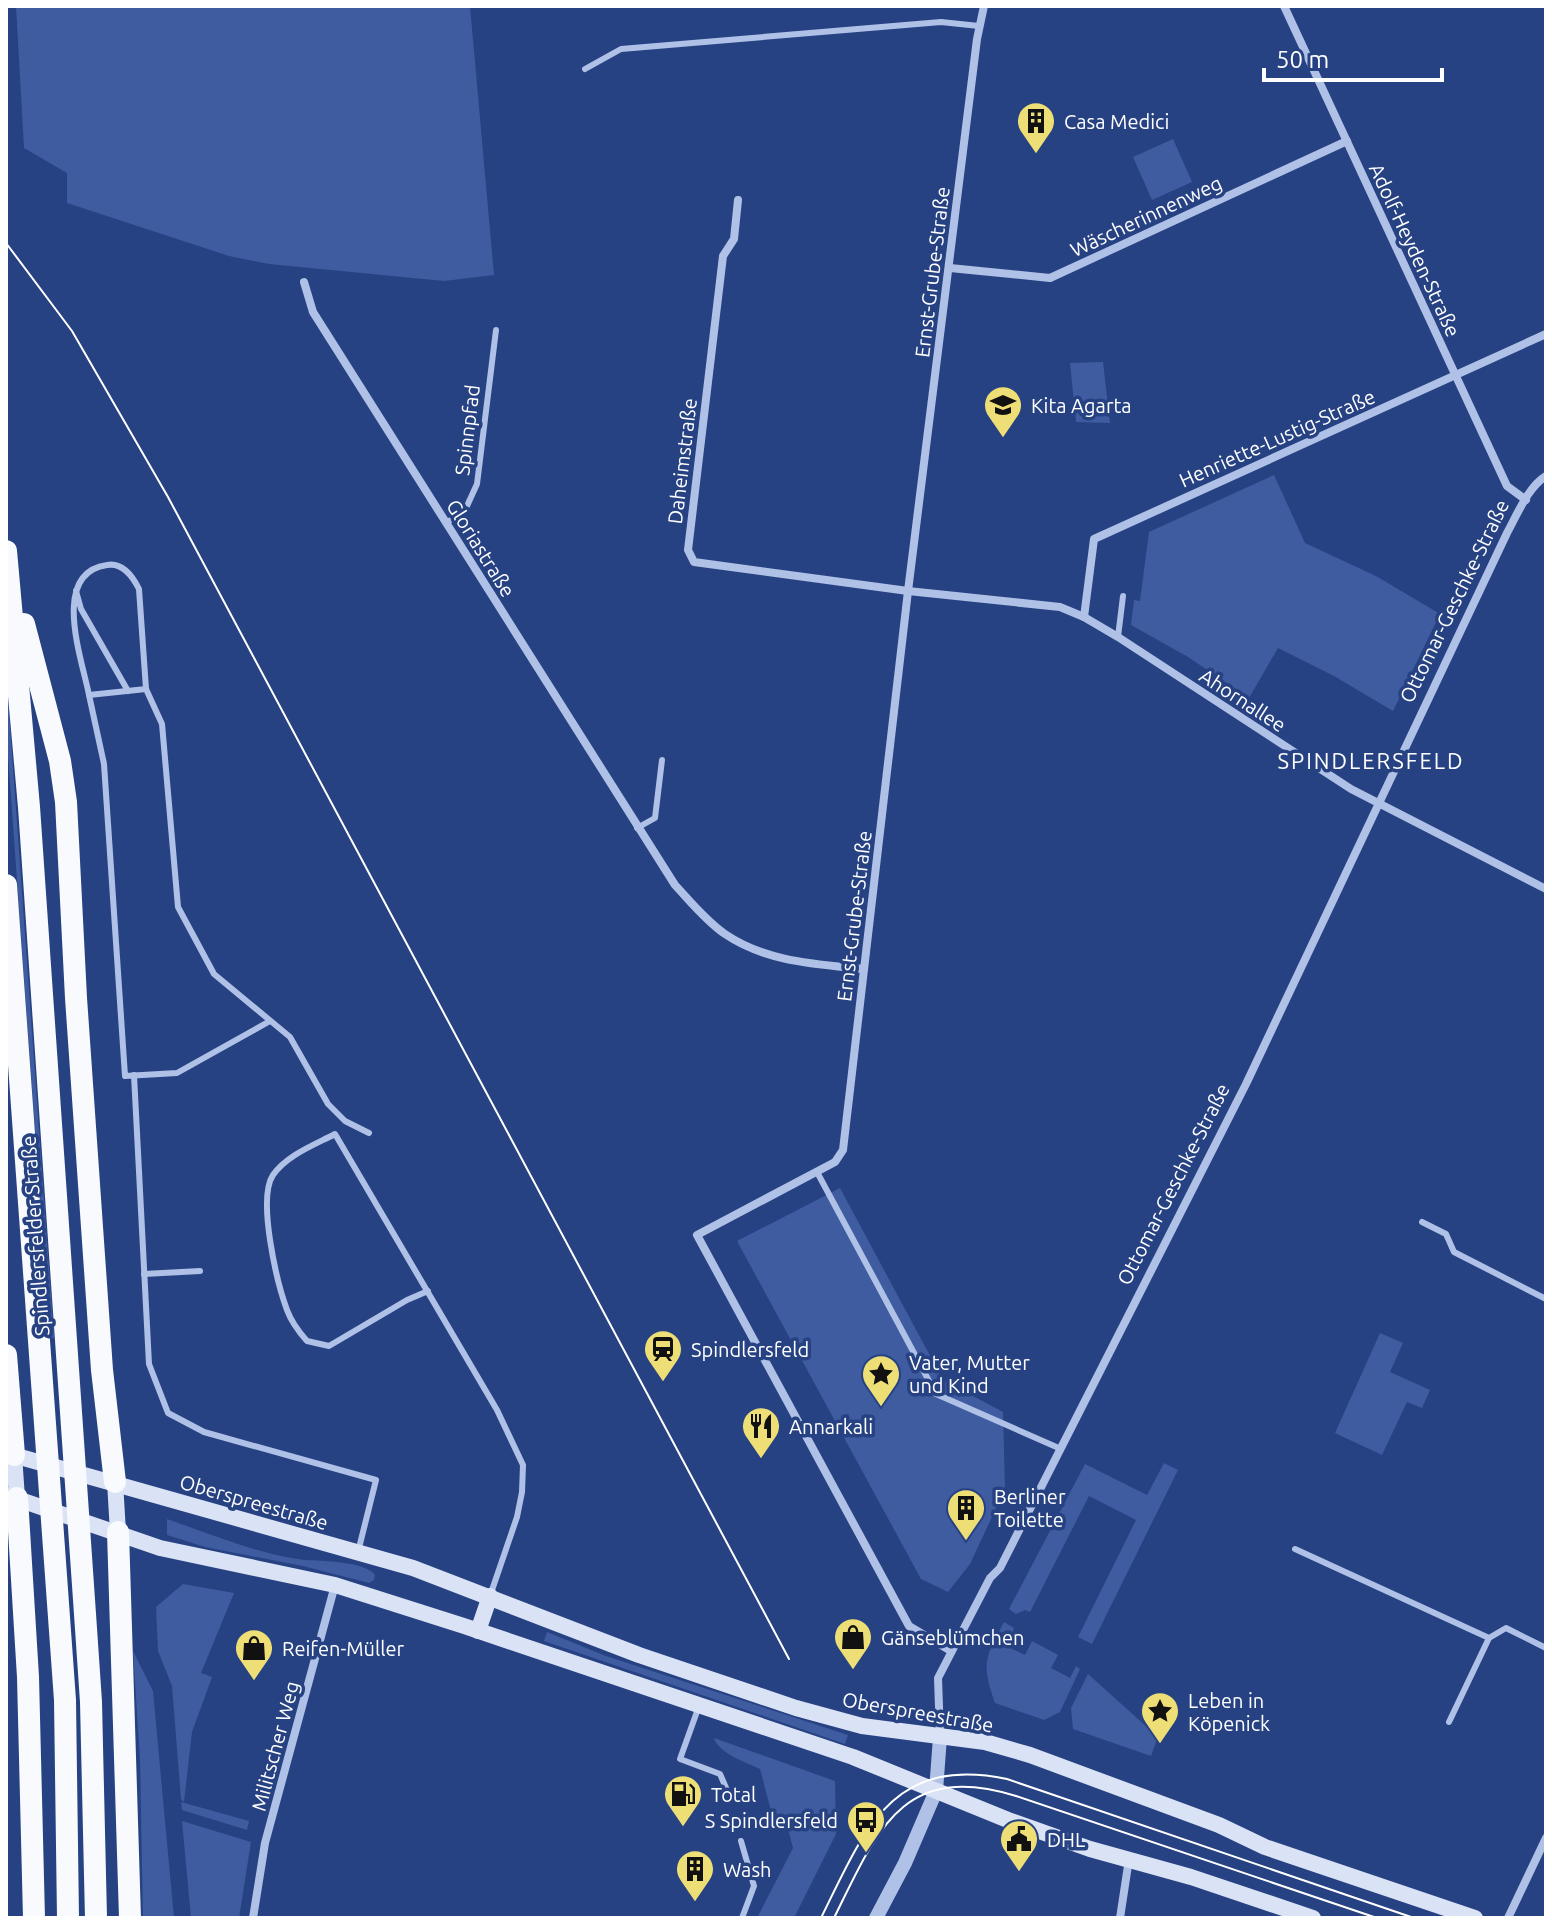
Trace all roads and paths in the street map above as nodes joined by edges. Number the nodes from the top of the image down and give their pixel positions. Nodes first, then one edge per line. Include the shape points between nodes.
1 (984, 6) edge
2 (1284, 6) edge
3 (979, 26) junction
4 (585, 69) dead end
5 (1347, 141) junction
6 (738, 200) dead end
7 (950, 268) junction
8 (304, 282) dead end
9 (496, 330) dead end
10 (1546, 334) edge
11 (1456, 375) junction
12 (1546, 476) edge
13 (1526, 500) junction
14 (447, 523) junction
15 (7, 560) edge
16 (75, 588) junction
17 (908, 591) junction
18 (1123, 596) dead end
19 (1084, 617) junction
20 (1118, 637) junction
21 (146, 689) junction
22 (128, 691) junction
23 (89, 695) junction
24 (662, 760) dead end
25 (1380, 805) junction
26 (637, 828) junction
27 (6, 885) edge
28 (1546, 889) edge
29 (864, 969) junction
30 (270, 1021) junction
31 (134, 1075) junction
32 (369, 1133) dead end
33 (817, 1172) junction
34 (1422, 1222) dead end
35 (200, 1271) dead end
36 (144, 1274) junction
37 (428, 1291) junction
38 (1546, 1299) edge
39 (6, 1355) edge
40 (1061, 1449) junction
41 (10, 1454) edge
42 (115, 1482) junction
43 (11, 1497) edge
44 (118, 1532) junction
45 (1295, 1549) dead end
46 (358, 1552) junction
47 (335, 1585) junction
48 (490, 1596) junction
49 (478, 1631) junction
50 (1489, 1638) junction
51 (1546, 1648) edge
52 (951, 1651) junction
53 (699, 1706) junction
54 (1449, 1722) dead end
55 (940, 1737) junction
56 (936, 1791) junction
57 (730, 1797) dead end
58 (1546, 1838) edge
59 (741, 1841) dead end
60 (1129, 1859) junction
61 (34, 1918) edge
62 (68, 1918) edge
63 (96, 1918) edge
64 (130, 1918) edge
65 (253, 1918) edge
66 (742, 1918) edge
67 (876, 1918) edge
68 (1120, 1918) edge
69 (1313, 1918) edge
70 (1475, 1918) edge
71 (1508, 1918) edge

1 - 3 street, Ernst-Grube-Straße
2 - 5 street, Adolf-Heyden-Straße
3 - 4 lane via 941,22 621,49
3 - 7 street, Ernst-Grube-Straße
5 - 7 street, Wäscherinnenweg via 1050,278
5 - 11 street, Adolf-Heyden-Straße
6 - 17 street, Daheimstraße via 734,239 723,256 688,550 694,562 707,566
7 - 17 street, Ernst-Grube-Straße
8 - 14 street, Gloriastraße via 313,312
9 - 14 lane, Spinnpfad via 477,484 467,506
10 - 11 street, Henriette-Lustig-Straße
11 - 13 street, Adolf-Heyden-Straße via 1507,486
11 - 19 street, Henriette-Lustig-Straße via 1094,539
12 - 13 street, Ottomar-Geschke-Straße
13 - 25 street, Ottomar-Geschke-Straße
14 - 26 street, Gloriastraße
15 - 42 highway via 66,802 102,1370
15 - 63 highway, Spindlersfelder Straße via 91,1702
16 - 21 lane via 87,572 109,564 132,576 139,589
16 - 22 lane via 81,609
16 - 23 lane via 72,610
17 - 19 street, Ahornallee via 1060,607
17 - 29 street, Ernst-Grube-Straße
18 - 20 lane
19 - 20 street, Ahornallee
20 - 25 street, Ahornallee
21 - 22 lane
21 - 30 lane via 162,724 178,907 214,974
22 - 23 lane
23 - 31 lane via 104,764 125,1076
24 - 26 lane via 655,818
25 - 28 street, Ahornallee
25 - 40 street, Ottomar-Geschke-Straße
26 - 29 street, Gloriastraße via 675,885 723,933 761,954
27 - 62 highway, Spindlersfelder Straße via 65,1700
29 - 33 street, Ernst-Grube-Straße via 843,1150
30 - 31 lane via 177,1073
30 - 32 lane via 290,1037 328,1104 345,1121
31 - 36 lane
33 - 40 lane via 936,1394
33 - 52 street, Ernst-Grube-Straße via 697,1235 909,1626
34 - 38 lane via 1446,1234 1454,1252
35 - 36 lane
36 - 46 lane via 149,1364 168,1413 204,1432 376,1480
37 - 37 lane via 335,1134 288,1160 272,1177 267,1215 282,1294 307,1341 329,1346
37 - 48 lane via 523,1465 517,1517
39 - 41 highway
40 - 52 street, Ottomar-Geschke-Straße
41 - 42 main road, Oberspreestraße
41 - 43 main road
42 - 44 main road
42 - 46 main road, Oberspreestraße
43 - 44 main road
43 - 61 highway via 28,1677
44 - 47 main road via 160,1548
44 - 64 highway
45 - 50 lane
46 - 48 main road, Oberspreestraße
47 - 49 main road
47 - 65 street, Militscher Weg via 265,1843
48 - 49 main road
48 - 55 main road, Oberspreestraße via 639,1655 796,1708 862,1726
49 - 53 main road
50 - 51 lane via 1506,1628
50 - 54 lane
52 - 55 street, Ottomar-Geschke-Straße via 938,1678
53 - 56 main road
53 - 57 lane via 680,1759 720,1774
55 - 56 street, Ottomar-Geschke-Straße
55 - 70 main road, Oberspreestraße via 985,1742 1043,1760 1205,1819 1265,1847
56 - 60 main road
56 - 67 street, Ottomar-Geschke-Straße
58 - 71 street
59 - 66 lane via 754,1886
60 - 68 street
60 - 69 main road

